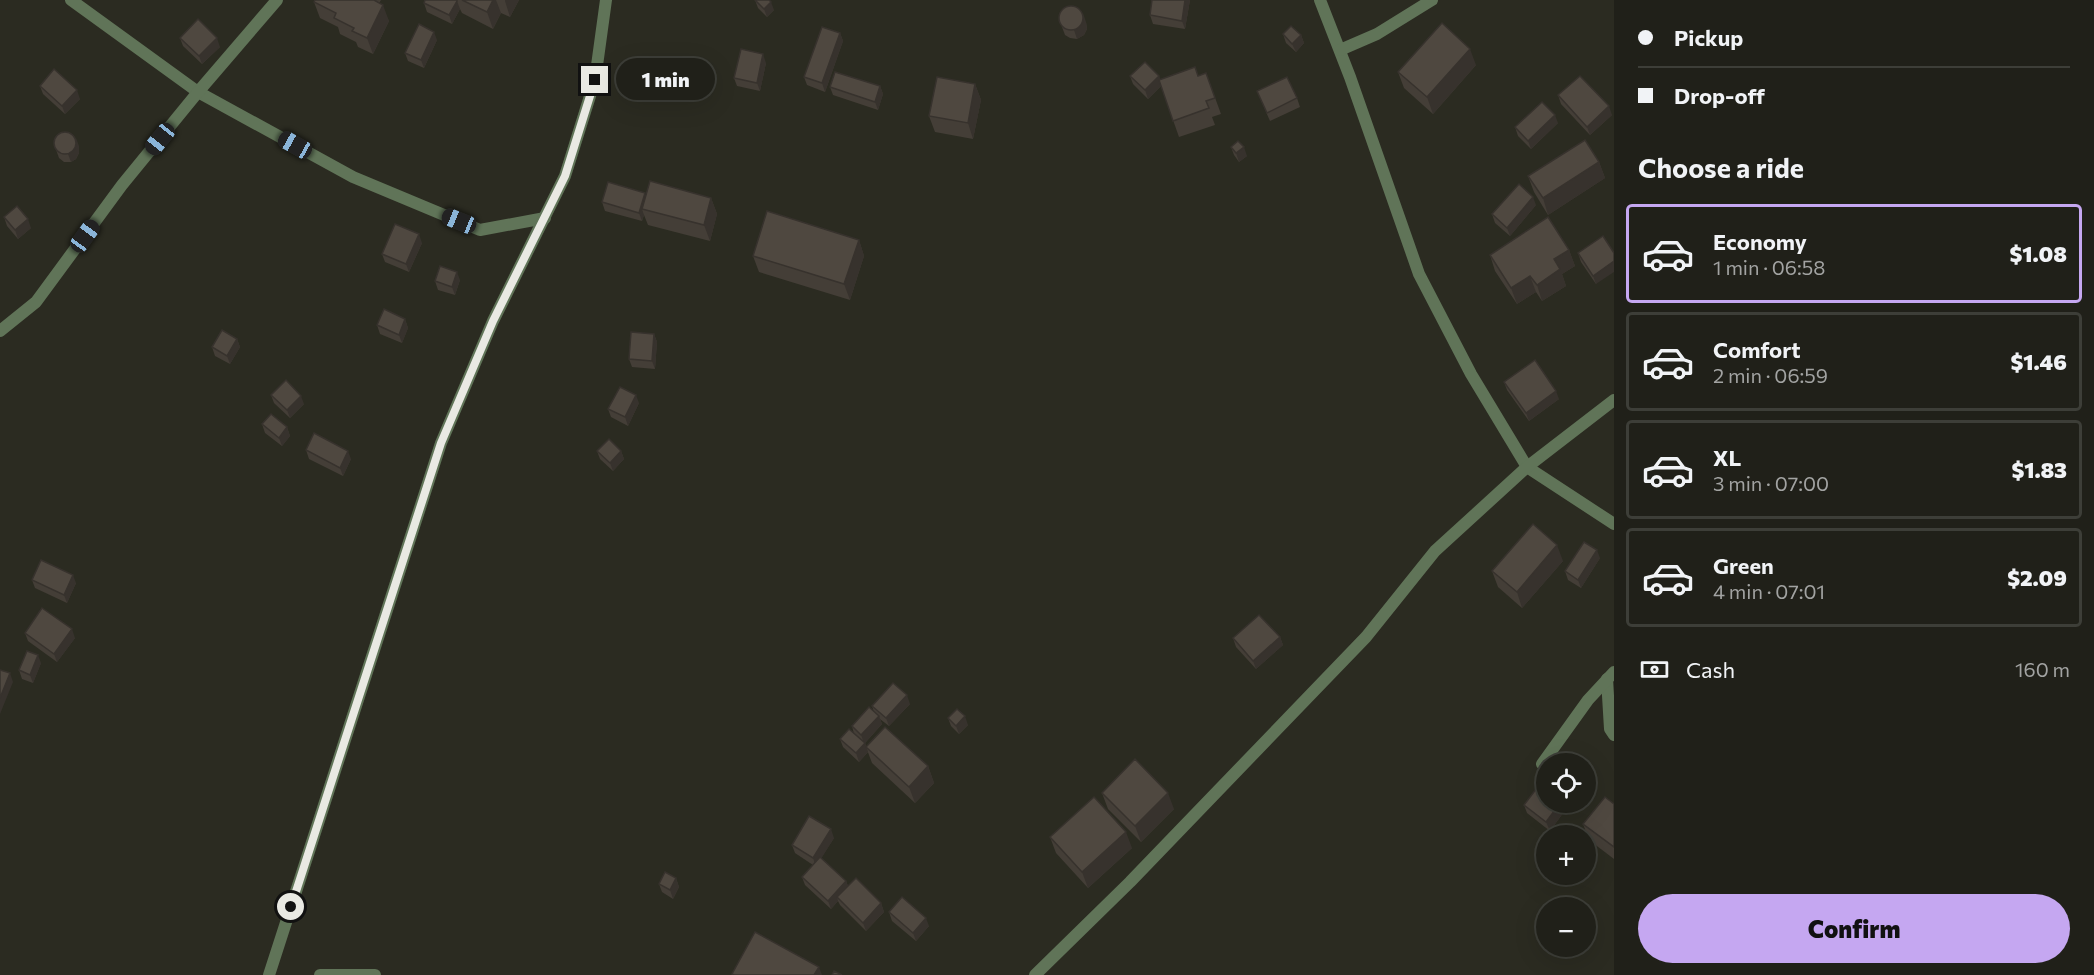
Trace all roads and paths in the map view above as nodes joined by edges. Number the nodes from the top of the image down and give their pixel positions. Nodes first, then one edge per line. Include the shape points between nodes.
1 (71, 0) edge
2 (277, 0) edge
3 (606, 0) edge
4 (1320, 0) edge
5 (1432, 0) edge
6 (1340, 50) junction
7 (198, 92) junction
8 (545, 218) junction
9 (0, 331) edge
10 (1614, 400) edge
11 (1527, 467) junction
12 (1614, 524) edge
13 (1610, 676) edge
14 (1614, 735) edge
15 (1550, 753) edge
16 (269, 975) edge
17 (320, 975) edge
18 (375, 975) edge
19 (1035, 975) edge

1 - 7 street
2 - 7 street
3 - 8 street via 595,80 565,176
4 - 6 street
5 - 6 street via 1377,34
6 - 11 street via 1419,274 1471,374
7 - 8 street via 353,177 480,230
7 - 9 street via 122,185 36,302
8 - 16 street via 493,321 441,443
10 - 11 street
11 - 12 street
11 - 19 street via 1435,551 1366,637
13 - 14 street via 1610,729
13 - 15 street
17 - 18 street

